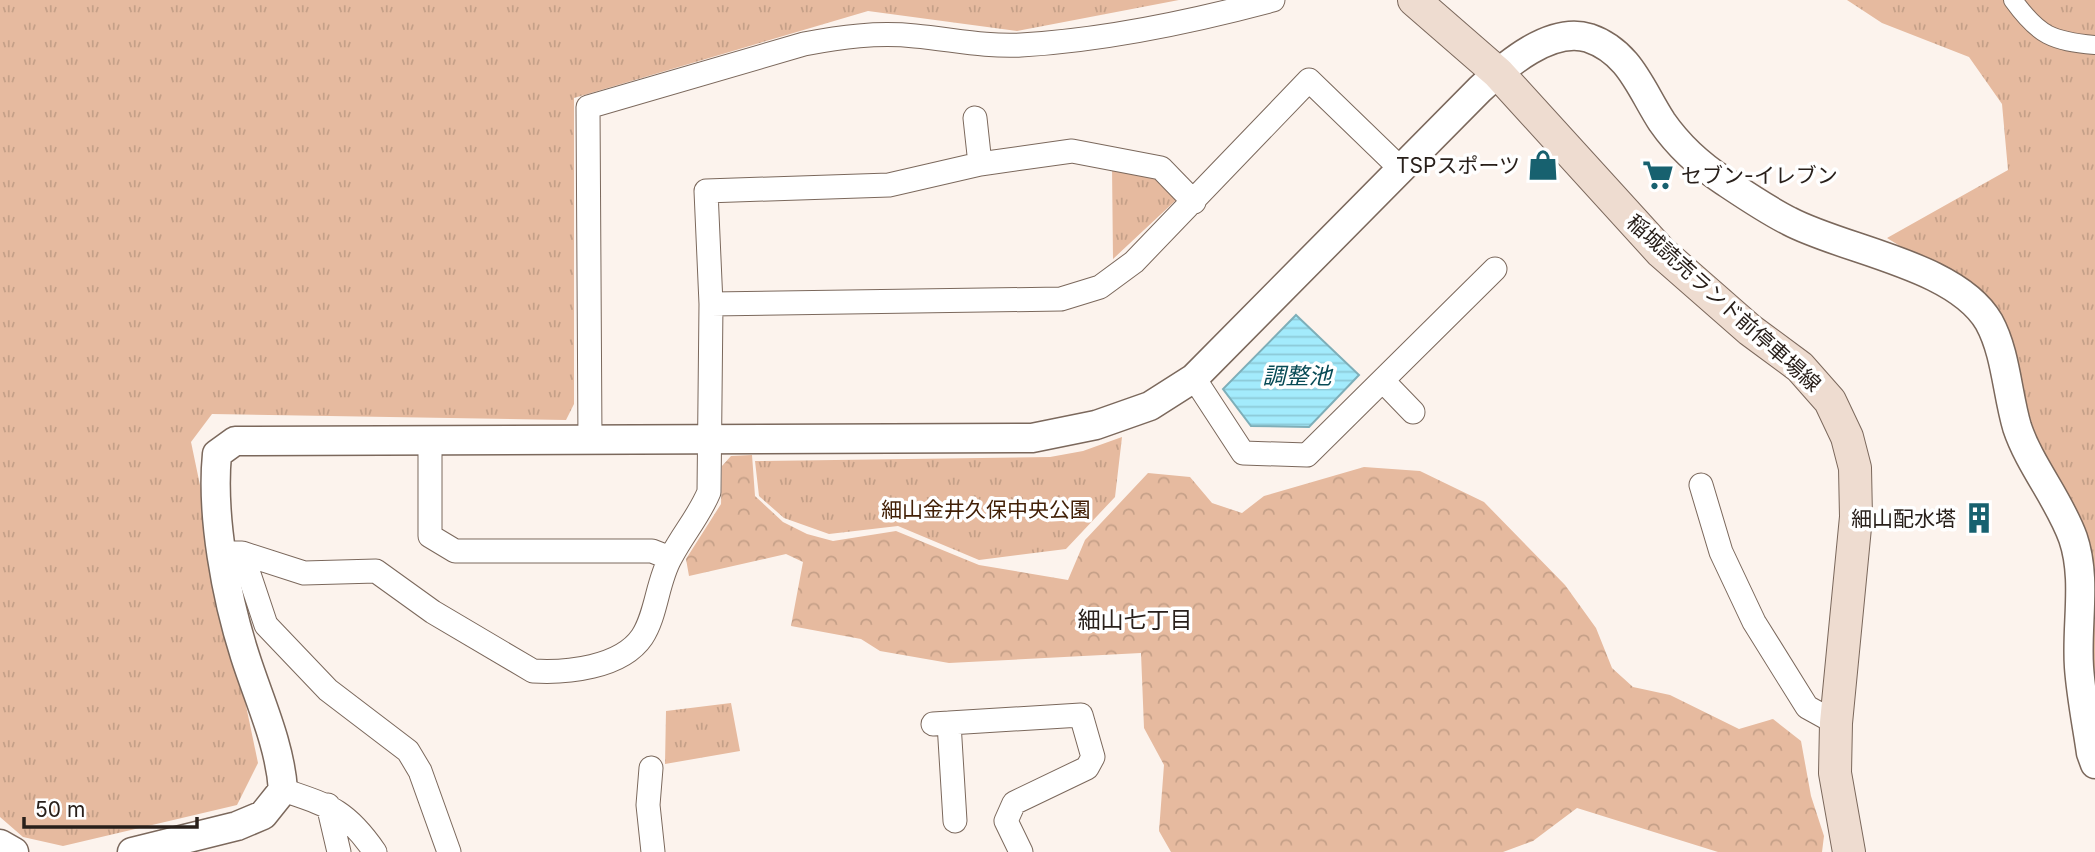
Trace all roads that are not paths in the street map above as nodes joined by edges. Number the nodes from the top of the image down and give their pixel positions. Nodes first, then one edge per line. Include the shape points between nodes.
1 (1273, 0) edge
2 (1414, 0) edge
3 (2013, 0) edge
4 (2095, 45) edge
5 (1498, 73) junction
6 (975, 118) dead end
7 (979, 164) junction
8 (1402, 169) junction
9 (1194, 202) junction
10 (1495, 269) dead end
11 (711, 304) junction
12 (1194, 378) junction
13 (1384, 382) junction
14 (1413, 412) dead end
15 (430, 440) junction
16 (590, 440) junction
17 (708, 440) junction
18 (1701, 485) dead end
19 (232, 553) junction
20 (670, 558) junction
21 (1836, 723) junction
22 (2095, 764) edge
23 (651, 768) dead end
24 (283, 790) junction
25 (328, 805) junction
26 (955, 821) dead end
27 (0, 844) edge
28 (14, 852) edge
29 (132, 852) edge
30 (339, 852) edge
31 (375, 852) edge
32 (449, 852) edge
33 (653, 852) edge
34 (1021, 852) edge
35 (1849, 852) edge

1 - 16 street via 1184,23 1020,45 871,34 836,38 588,107
2 - 5 main road, 稲城読売ランド前停車場線
3 - 4 street via 2032,26 2058,41
5 - 8 street
5 - 21 main road, 稲城読売ランド前停車場線 via 1661,252 1800,367 1830,401 1855,468 1856,517
5 - 22 street via 1550,40 1587,38 1625,61 1663,122 1706,169 1789,222 1875,251 1930,276 1974,304 1989,323 2018,428 2073,539 2080,572 2079,668
6 - 7 street
7 - 9 street via 1072,151 1161,168
7 - 11 street via 889,185 706,191
8 - 9 street via 1309,80
8 - 12 street
9 - 11 street via 1134,262 1100,287 1061,299
10 - 13 street
11 - 17 street
12 - 13 street via 1242,453 1307,455
12 - 17 street via 1150,406 1096,425 1032,438
13 - 14 street
15 - 16 street
15 - 19 street via 235,441 217,454 217,526
15 - 20 street via 430,536 455,551 652,551
16 - 17 street
17 - 20 street via 709,492 699,516
18 - 21 street via 1721,552 1754,622 1807,707
19 - 20 street via 304,573 376,571 444,619 533,671 548,672 605,663 642,638
19 - 24 street via 244,652 281,762
19 - 32 street via 266,625 328,690 408,751 420,771
21 - 35 main road, 稲城読売ランド前停車場線 via 1835,773
23 - 33 street via 648,805
24 - 25 street
24 - 29 street via 263,815 237,826
25 - 30 street
25 - 31 street via 355,823
26 - 34 street via 941,724 1081,715 1093,757 1087,768 1014,803 1006,821
27 - 28 street

